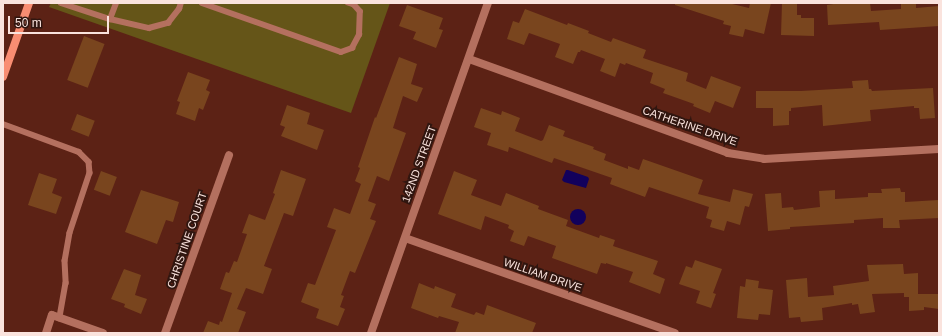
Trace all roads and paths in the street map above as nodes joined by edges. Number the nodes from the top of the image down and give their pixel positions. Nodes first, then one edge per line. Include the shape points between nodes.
1 (29, 3) edge
2 (61, 3) edge
3 (116, 3) edge
4 (181, 3) edge
5 (202, 3) edge
6 (348, 3) edge
7 (488, 3) edge
8 (110, 19) junction
9 (469, 59) junction
10 (3, 77) edge
11 (3, 124) edge
12 (939, 149) edge
13 (229, 154) dead end
14 (405, 238) junction
15 (60, 318) junction
16 (46, 333) edge
17 (103, 333) edge
18 (166, 333) edge
19 (371, 333) edge
20 (675, 333) edge

1 - 10 main road
2 - 8 lane
3 - 8 lane
4 - 8 lane via 168,23 149,28
5 - 6 lane via 340,52 352,48 359,35 360,12
7 - 9 street, 142ND STREET
9 - 12 street, CATHERINE DRIVE via 728,153 764,159
9 - 14 street, 142ND STREET
11 - 15 lane via 79,152 88,162 90,173 70,233
13 - 18 street, CHRISTINE COURT
14 - 19 street, 142ND STREET
14 - 20 street, WILLIAM DRIVE
15 - 16 street via 52,315
15 - 17 street

